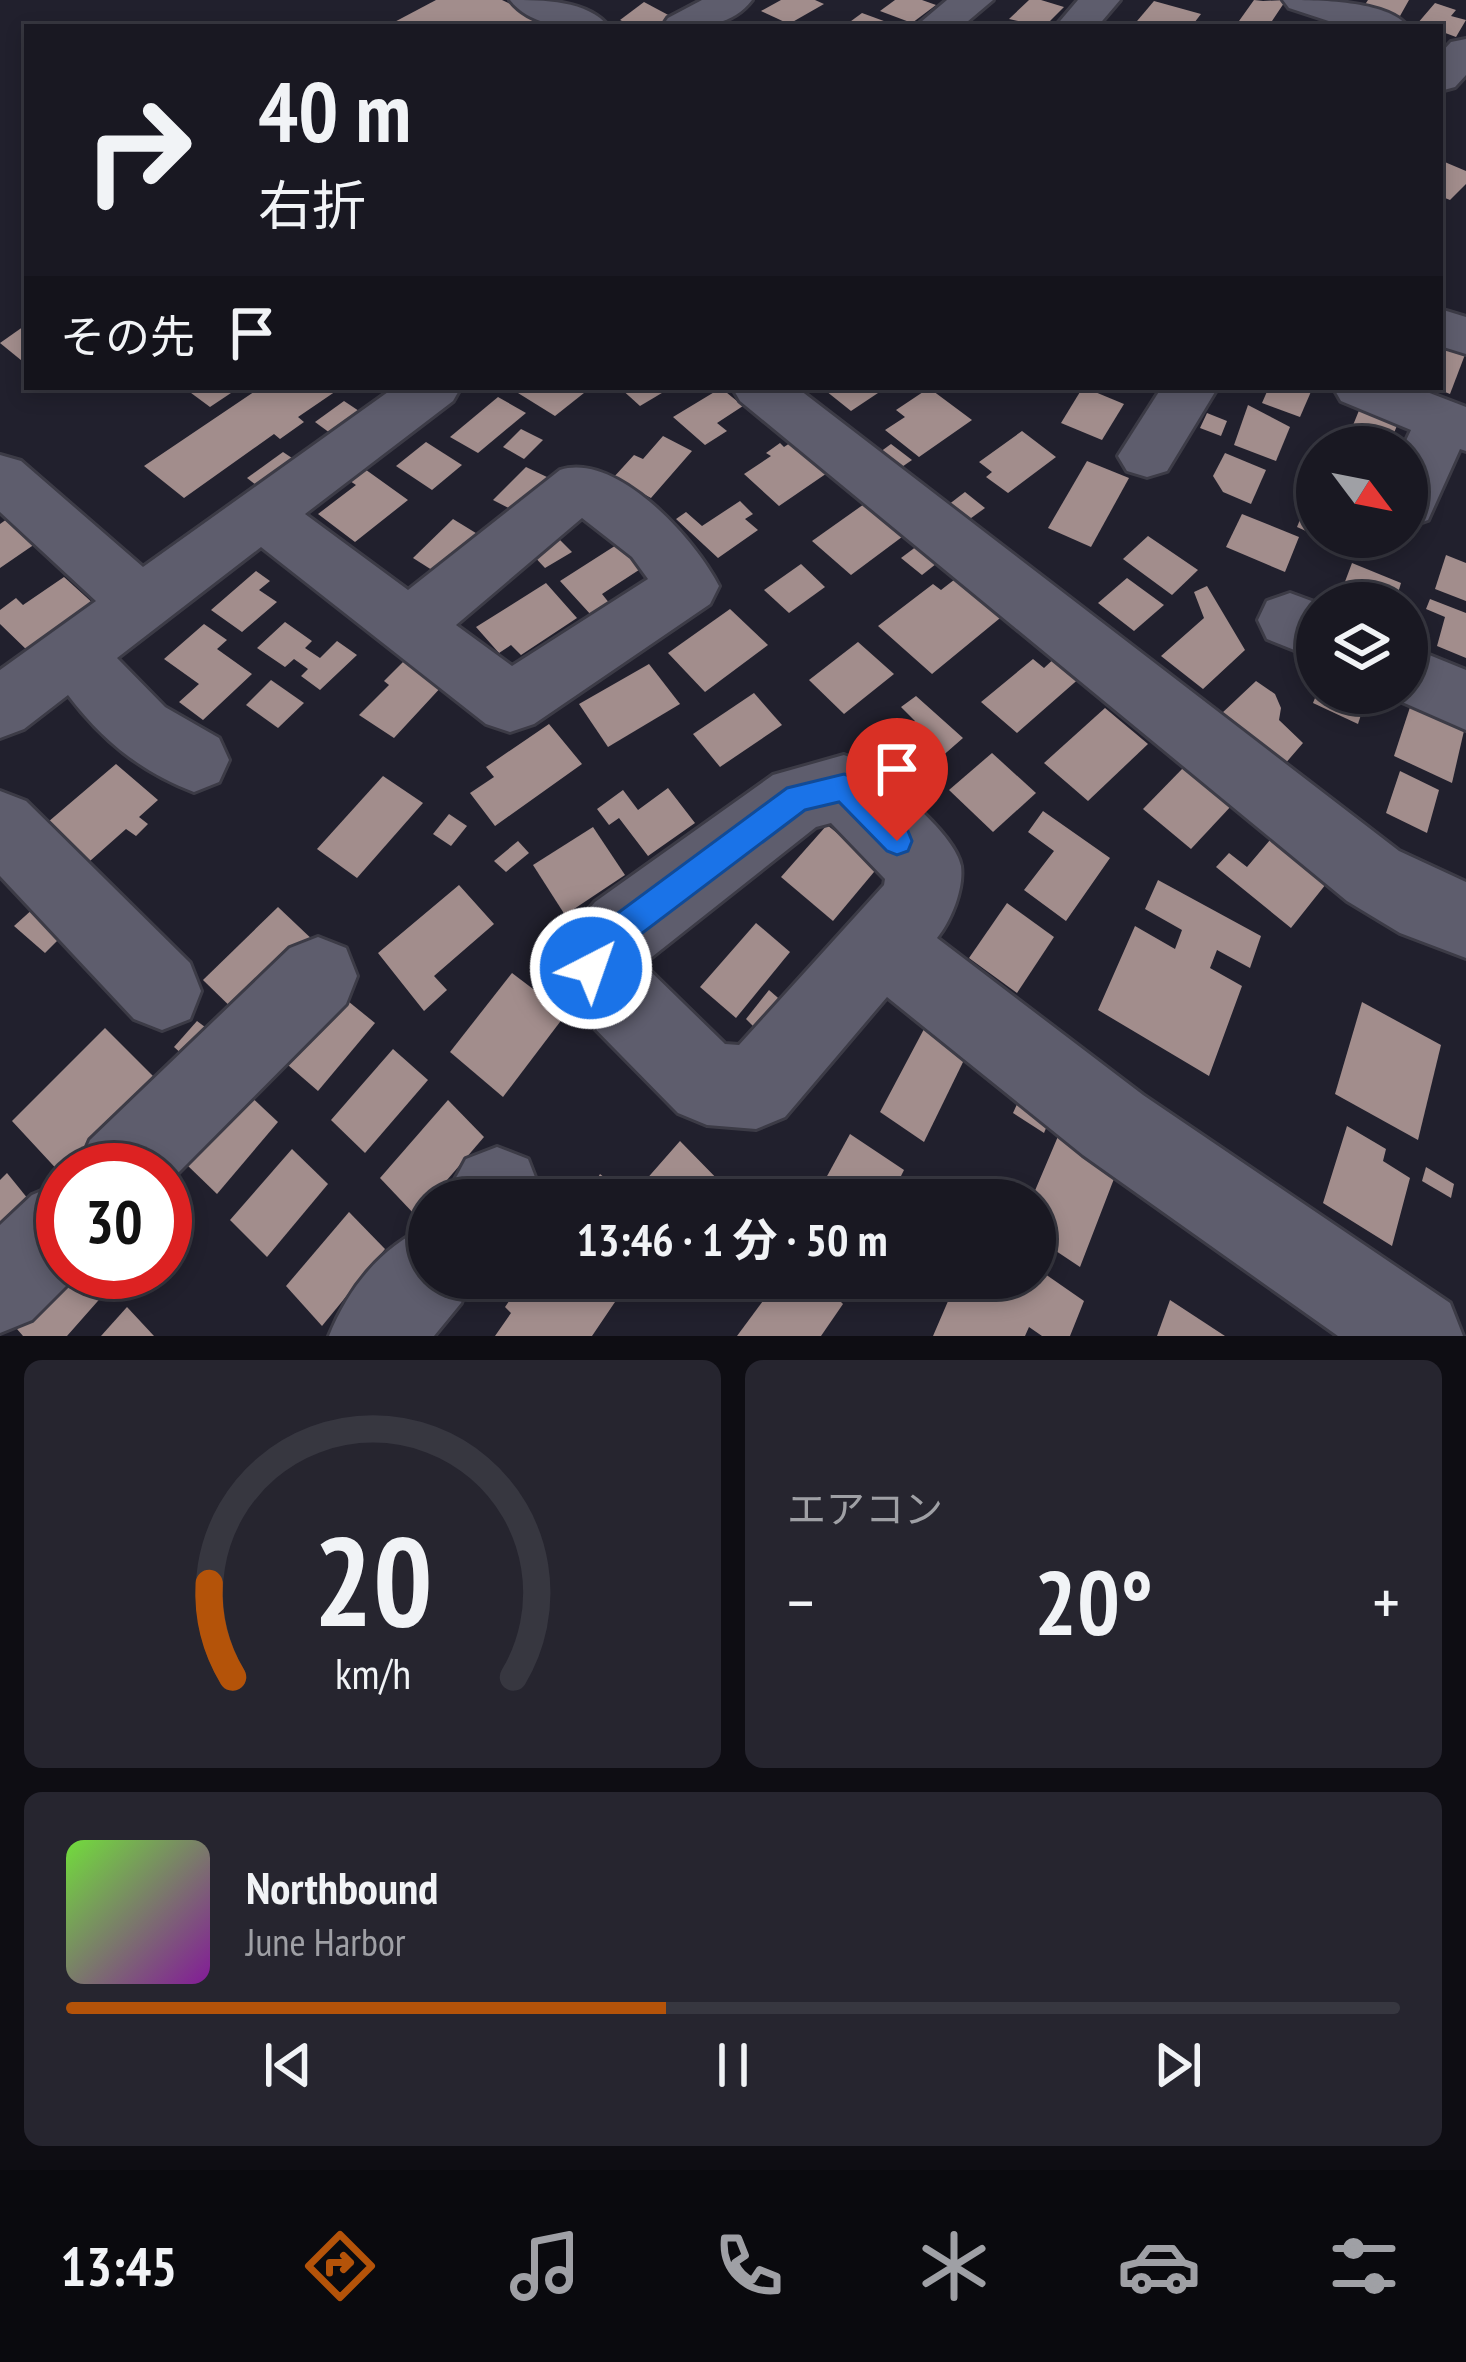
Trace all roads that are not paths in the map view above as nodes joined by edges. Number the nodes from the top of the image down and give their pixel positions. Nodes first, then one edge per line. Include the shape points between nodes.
1 (732, 0) edge
2 (973, 0) edge
3 (1303, 0) edge
4 (688, 24) edge
5 (939, 24) edge
6 (1379, 24) edge
7 (430, 390) edge
8 (762, 390) edge
9 (1189, 390) edge
10 (1367, 390) edge
11 (1454, 425) edge
12 (1147, 455) dead end
13 (1428, 471) edge
14 (0, 477) edge
15 (261, 514) junction
16 (141, 603) junction
17 (408, 628) dead end
18 (74, 652) junction
19 (1428, 684) edge
20 (1466, 701) edge
21 (0, 708) edge
22 (194, 760) dead end
23 (0, 825) edge
24 (1466, 920) edge
25 (882, 944) dead end
26 (318, 976) dead end
27 (162, 991) dead end
28 (148, 1143) edge
29 (36, 1253) edge
30 (0, 1288) edge
31 (408, 1296) edge
32 (375, 1336) edge
33 (1417, 1336) edge

1 - 4 street
2 - 5 street
3 - 6 street
7 - 15 street
8 - 24 street via 1373,876
9 - 12 street
10 - 11 street
11 - 13 street
14 - 16 street
15 - 16 street
15 - 17 street
16 - 18 street
18 - 21 street
18 - 22 street via 124,718
19 - 20 street
23 - 27 street
25 - 33 street via 1113,1125
26 - 28 street
29 - 30 street
31 - 32 street

